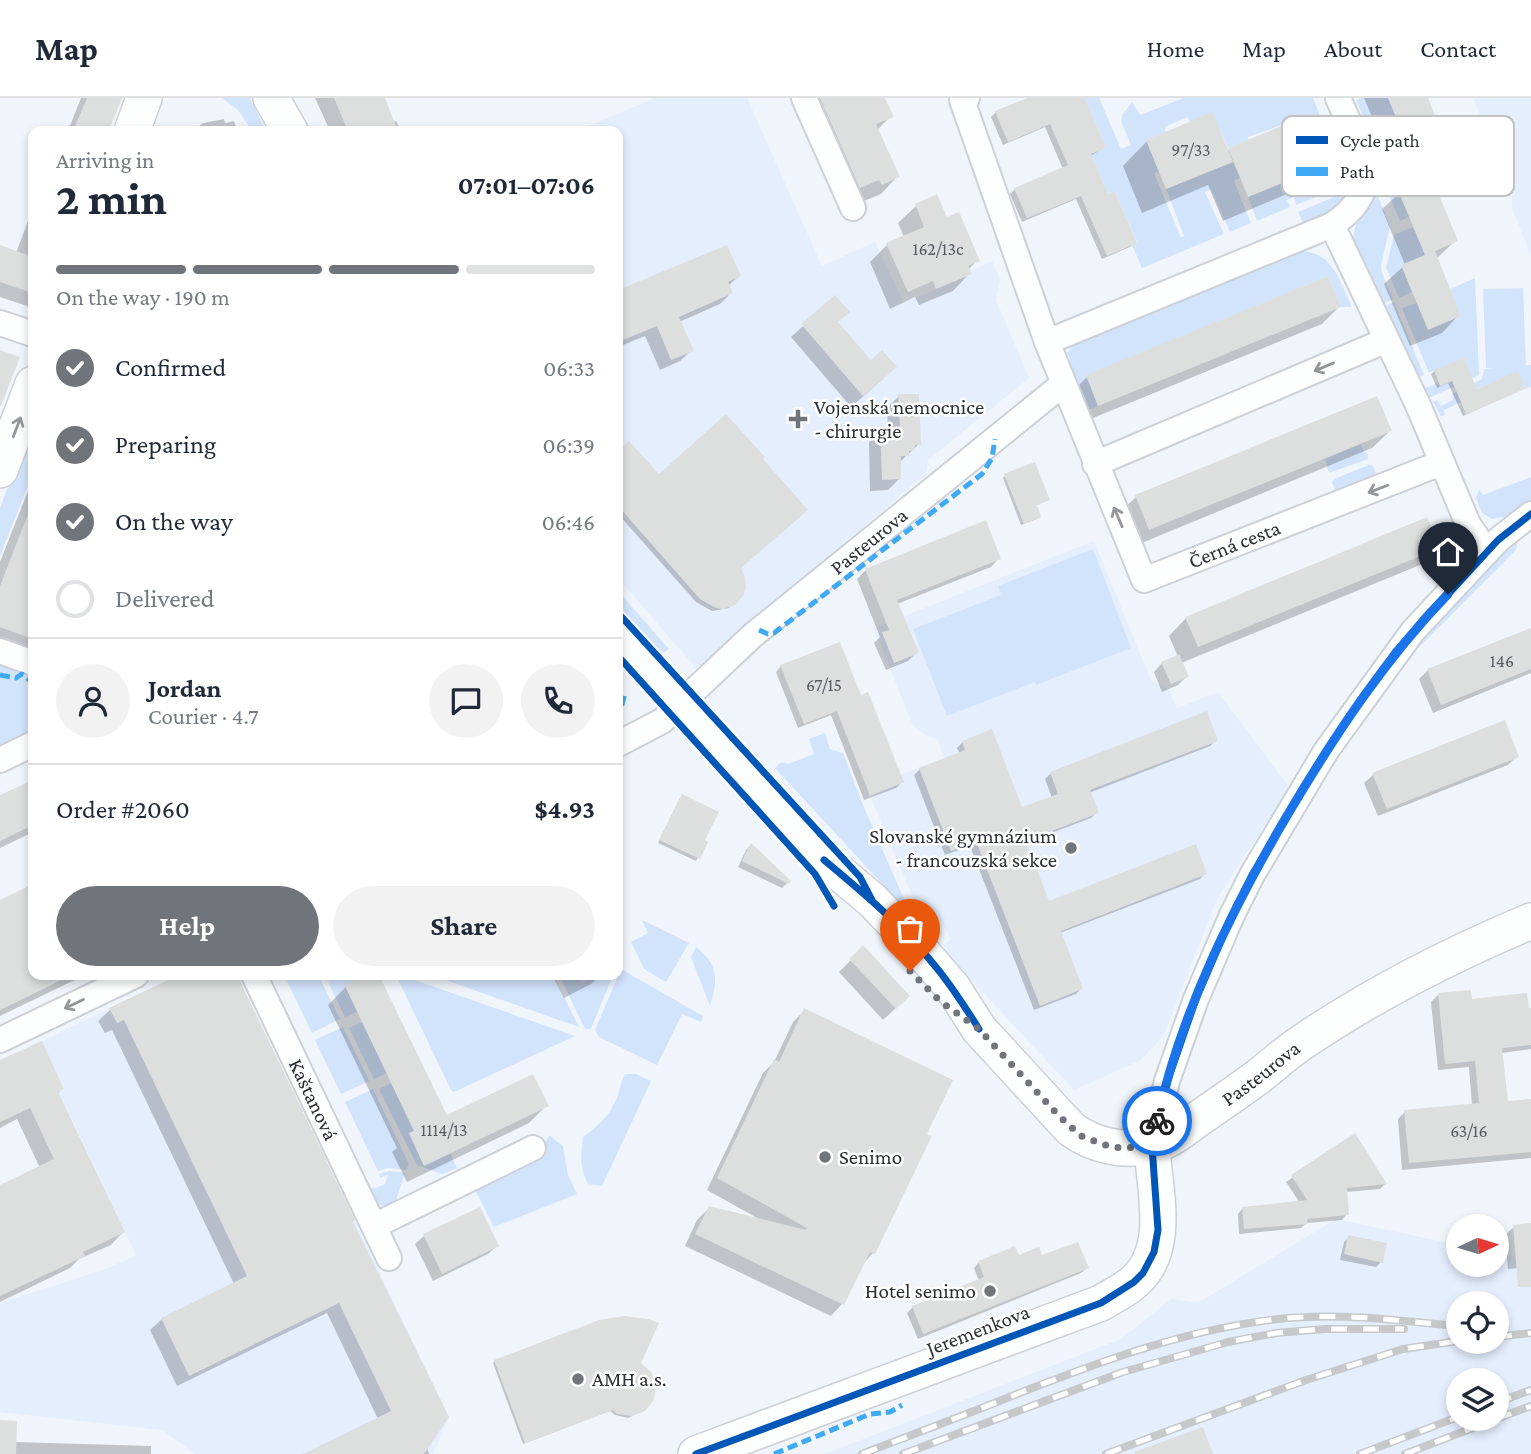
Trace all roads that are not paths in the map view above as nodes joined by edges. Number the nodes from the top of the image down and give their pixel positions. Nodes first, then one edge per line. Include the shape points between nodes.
1 (144, 98) edge
2 (271, 98) edge
3 (299, 98) edge
4 (804, 98) edge
5 (1338, 98) edge
6 (964, 99) edge
7 (1345, 116) edge
8 (134, 126) edge
9 (287, 126) edge
10 (311, 126) edge
11 (1360, 196) edge
12 (853, 208) dead end
13 (1332, 225) junction
14 (0, 323) edge
15 (28, 332) edge
16 (1387, 341) junction
17 (1047, 342) junction
18 (1063, 384) junction
19 (28, 397) edge
20 (1441, 463) junction
21 (1095, 464) junction
22 (0, 470) edge
23 (1531, 513) edge
24 (1487, 552) junction
25 (623, 640) edge
26 (0, 651) edge
27 (28, 661) edge
28 (681, 704) junction
29 (623, 741) edge
30 (28, 746) edge
31 (0, 760) edge
32 (1531, 921) edge
33 (126, 980) edge
34 (256, 980) edge
35 (0, 1040) edge
36 (1152, 1146) junction
37 (533, 1148) dead end
38 (374, 1226) junction
39 (389, 1258) dead end
40 (696, 1454) edge

1 - 8 main road
2 - 9 main road
3 - 10 main road
4 - 12 street
5 - 7 street
6 - 17 street, Černá cesta
11 - 13 street via 1346,216
13 - 16 street
13 - 17 street
14 - 15 street
16 - 20 street
16 -> 21 street
17 - 18 street, Černá cesta
18 - 21 street, Černá cesta
18 - 28 street, Pasteurova via 759,630
22 -> 19 main road
20 -> 21 street, Černá cesta via 1144,580
20 - 24 street via 1468,524
23 - 24 street
24 - 36 street via 1396,651 1326,751 1252,875 1196,999 1163,1094
25 - 28 main road, Pasteurova
26 - 27 street
28 - 29 street via 662,721
28 - 36 main road, Pasteurova via 824,860 907,935 979,1029 1058,1115 1081,1136 1108,1146
30 - 31 street
32 - 36 main road, Pasteurova via 1441,961 1357,1007 1283,1055 1186,1128
33 -> 35 street
34 - 38 street, Kaštanová
36 - 40 main road, Jeremenkova via 1157,1241 1143,1273 1124,1290 1101,1303
37 - 38 street
38 - 39 street, Kaštanová

